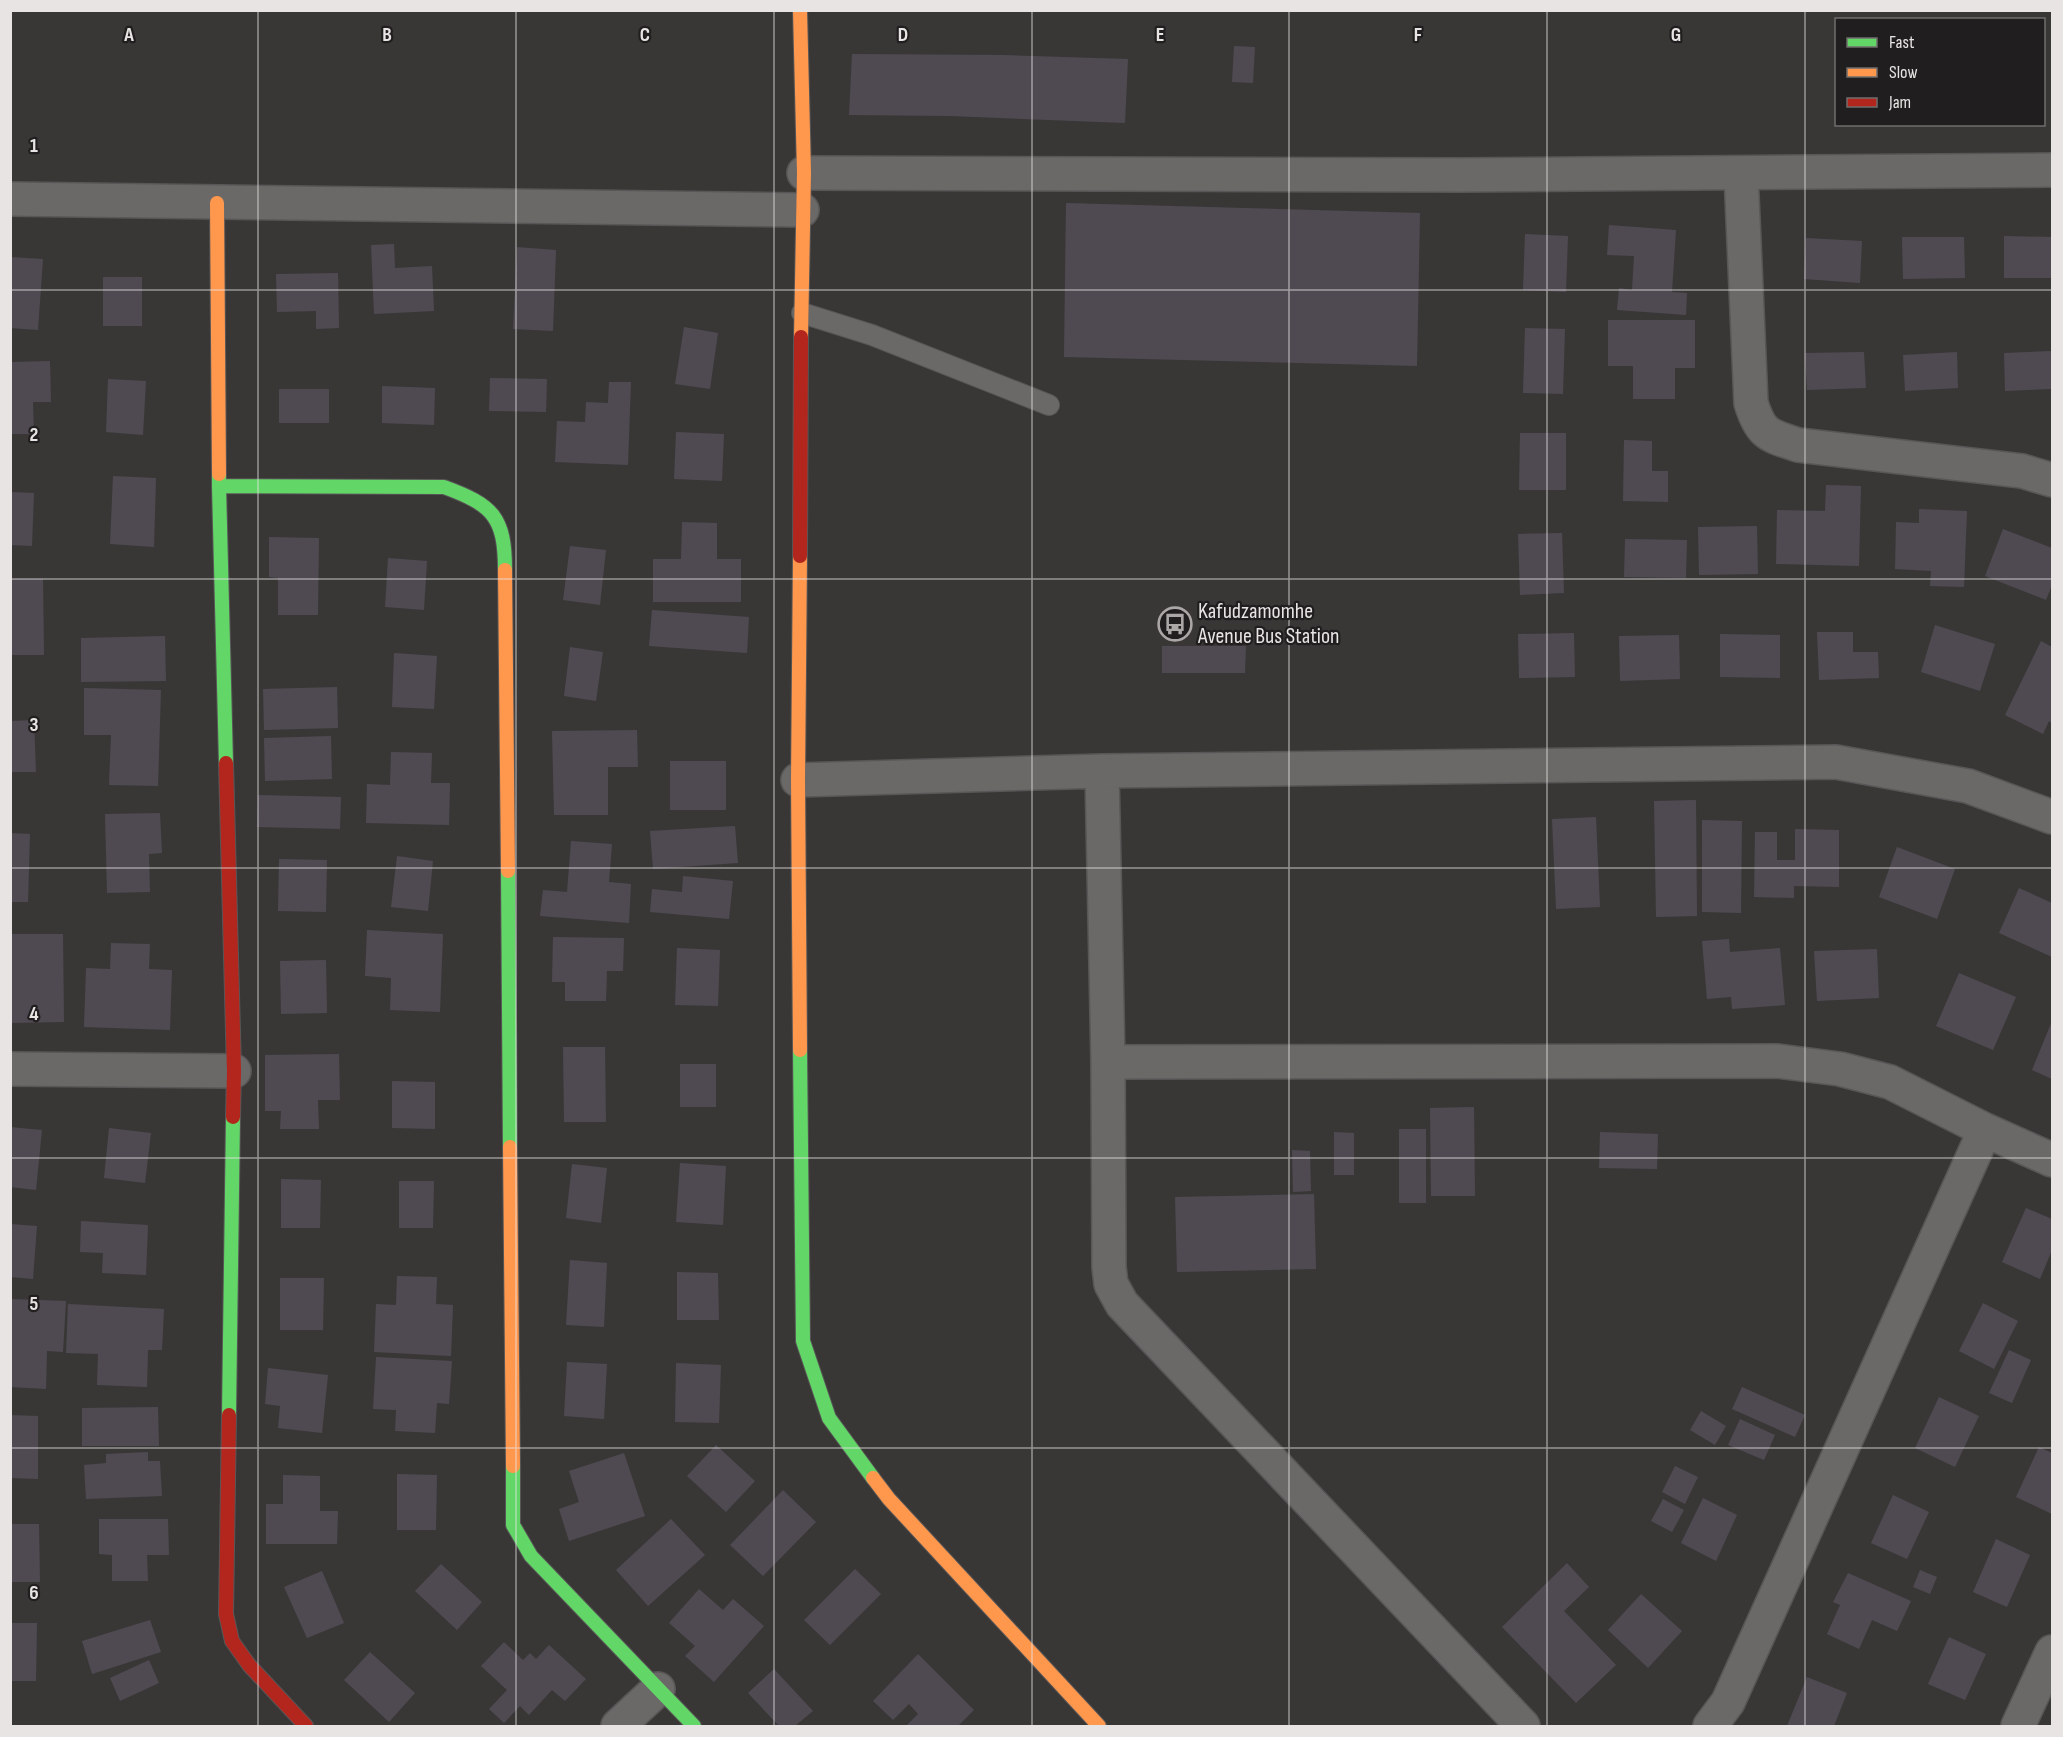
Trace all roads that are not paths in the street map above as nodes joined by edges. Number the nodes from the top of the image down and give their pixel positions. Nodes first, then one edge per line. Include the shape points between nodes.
1 (800, 10) edge
2 (2052, 170) edge
3 (804, 173) junction
4 (1740, 173) junction
5 (10, 200) edge
6 (217, 203) junction
7 (802, 210) junction
8 (802, 313) junction
9 (1049, 405) dead end
10 (2052, 480) edge
11 (219, 486) junction
12 (1102, 771) junction
13 (798, 780) junction
14 (2052, 817) edge
15 (1108, 1062) junction
16 (10, 1069) edge
17 (234, 1071) junction
18 (1985, 1130) junction
19 (2052, 1160) edge
20 (2052, 1652) edge
21 (658, 1689) junction
22 (306, 1726) edge
23 (618, 1726) edge
24 (693, 1726) edge
25 (1099, 1726) edge
26 (1523, 1726) edge
27 (1710, 1726) edge
28 (2018, 1726) edge

1 - 3 street
2 - 4 street
3 - 4 street
3 - 7 street
4 - 10 street via 1751,403 1758,423 1771,436 1798,445 2022,471
5 - 6 street
6 - 7 street
6 - 11 street
7 - 8 street
8 - 9 lane via 872,334
8 - 13 street
11 - 17 street
11 - 21 street via 444,487 474,498 494,516 505,543 513,1525 531,1556
12 - 13 street
12 - 14 street via 1836,762 1968,786
12 - 15 street
13 - 25 street via 803,1341 829,1418 888,1499
15 - 18 street via 1778,1061 1840,1069 1890,1082
15 - 26 street via 1109,1267 1122,1304
16 - 17 street
17 - 22 street via 226,1614 237,1649
18 - 19 street
18 - 27 street via 1728,1702
20 - 28 street
21 - 23 street
21 - 24 street

